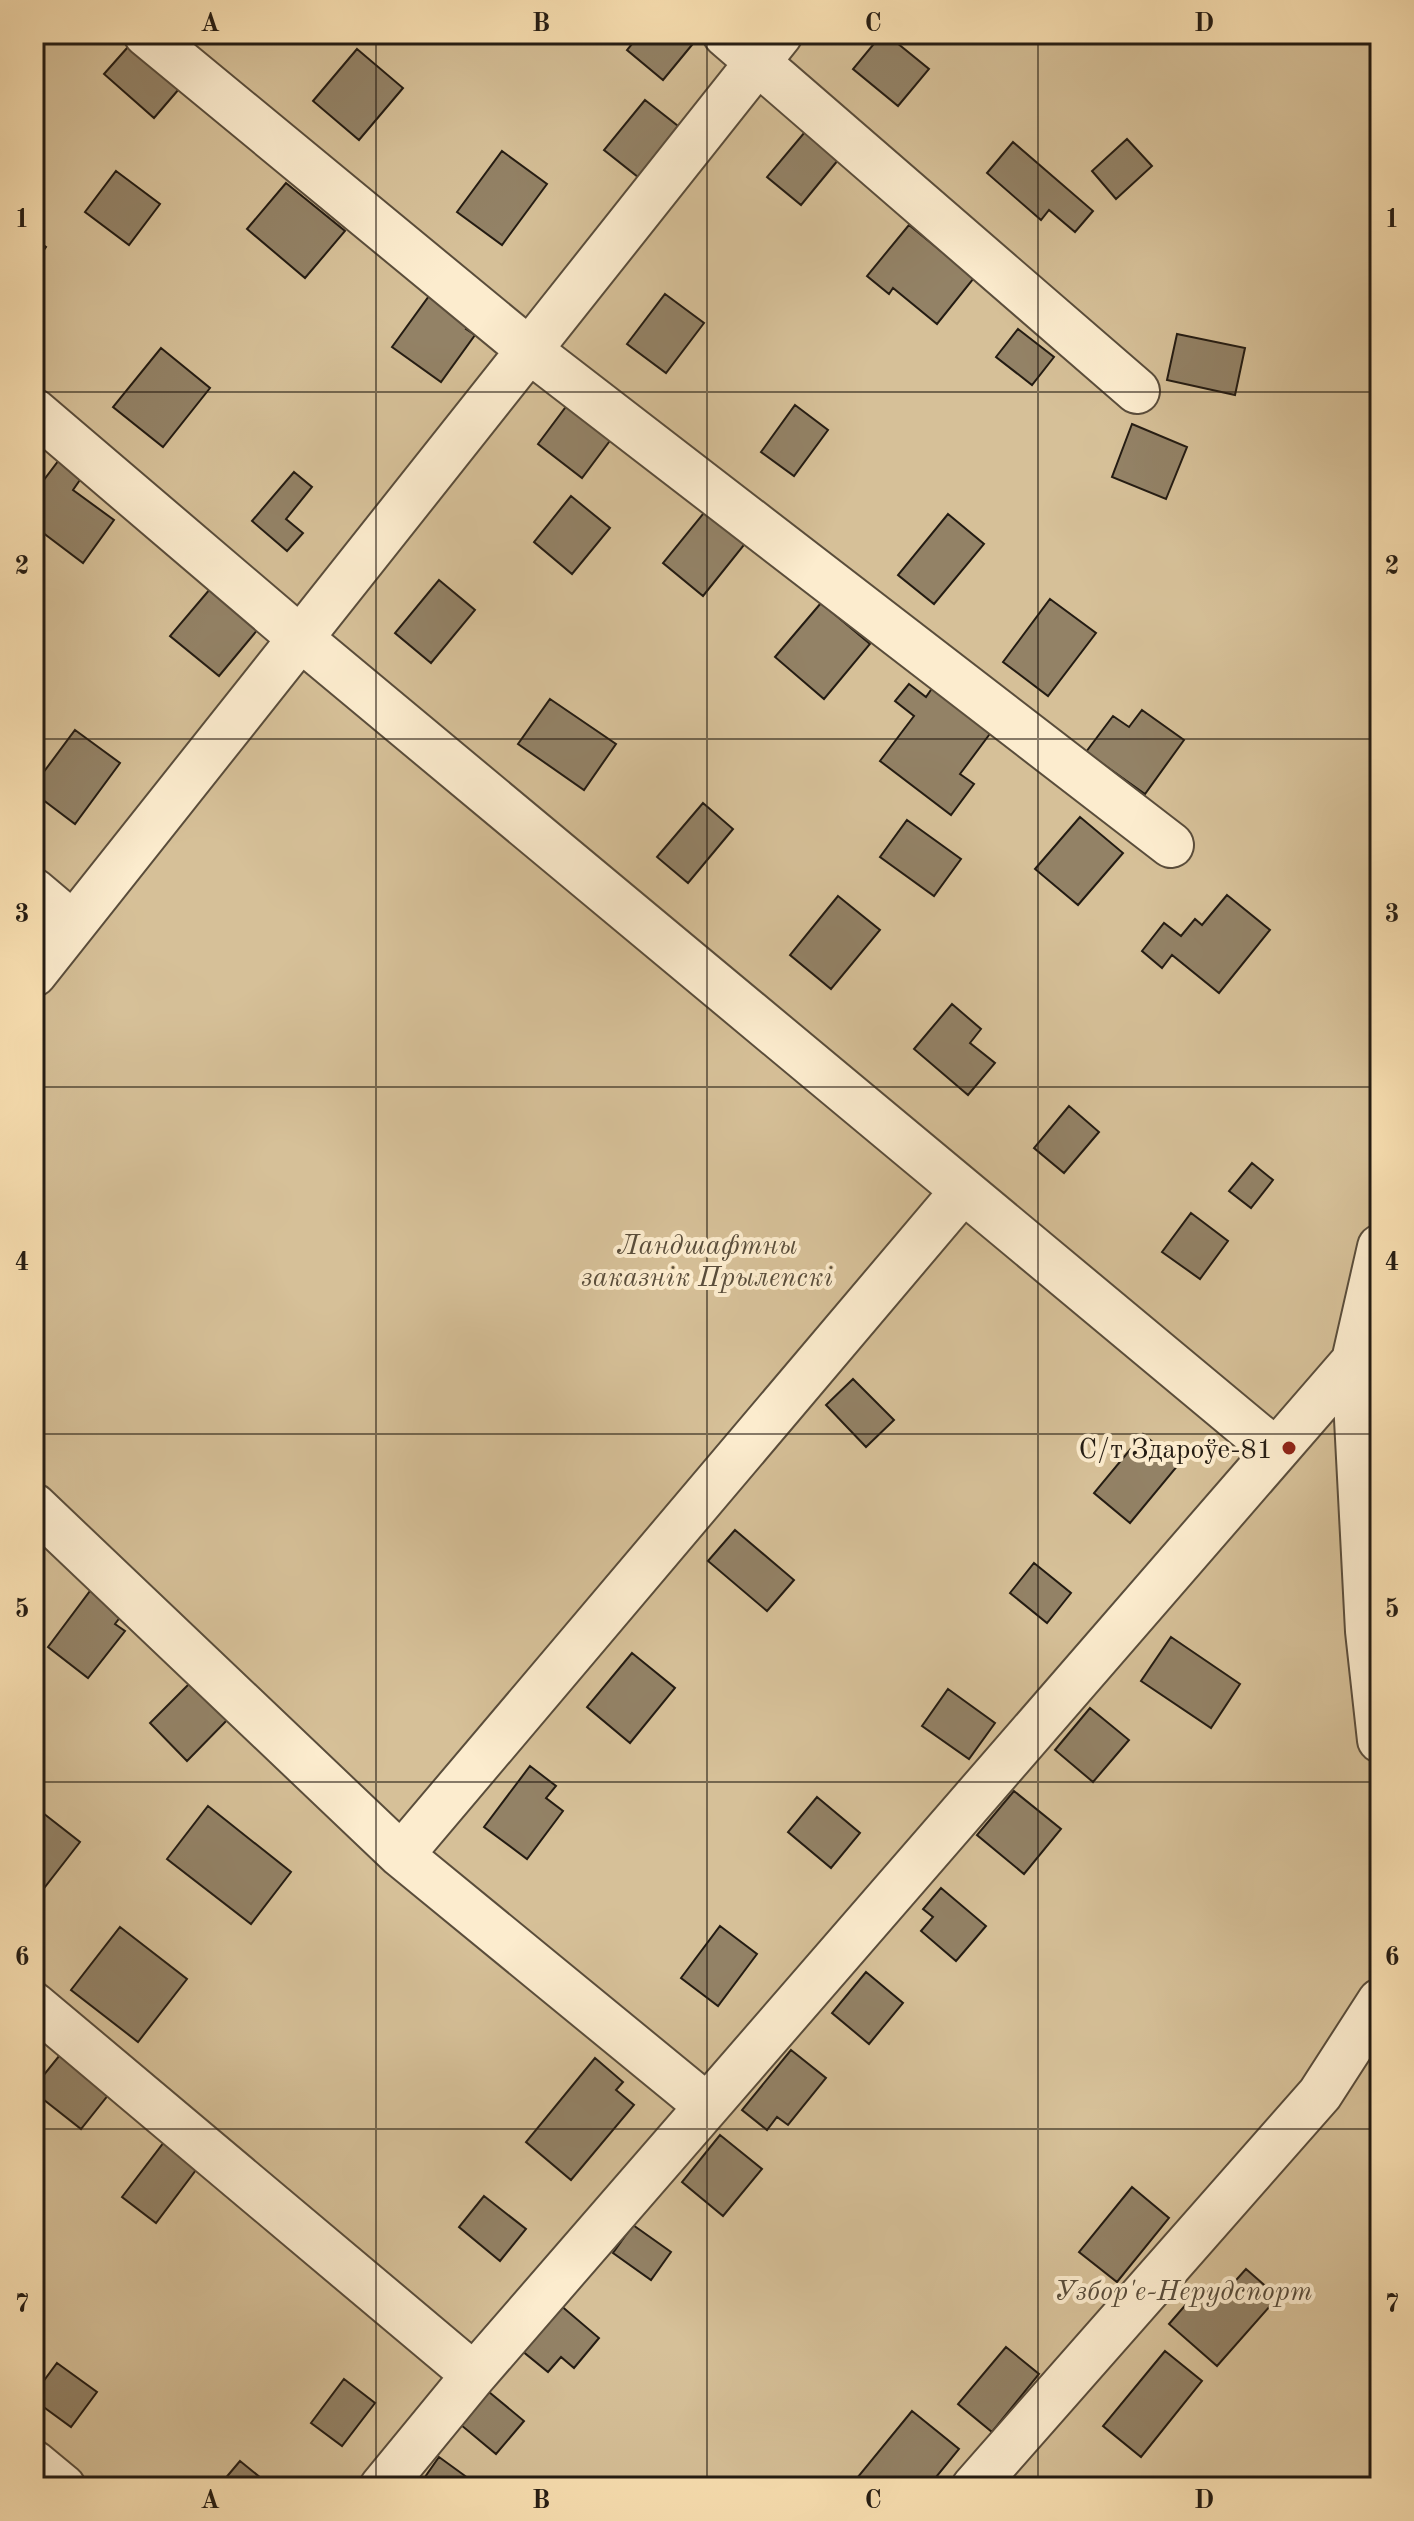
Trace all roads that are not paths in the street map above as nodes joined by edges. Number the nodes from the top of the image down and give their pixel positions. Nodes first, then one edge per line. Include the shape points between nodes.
1 (146, 34) edge
2 (725, 34) edge
3 (769, 48) edge
4 (529, 350) junction
5 (1137, 391) dead end
6 (34, 411) edge
7 (300, 638) junction
8 (1171, 845) dead end
9 (34, 891) edge
10 (73, 924) junction
11 (34, 974) edge
12 (963, 1191) junction
13 (1380, 1247) edge
14 (1354, 1361) junction
15 (1276, 1451) junction
16 (34, 1506) edge
17 (1380, 1740) edge
18 (401, 1855) junction
19 (1380, 2001) edge
20 (34, 2005) edge
21 (707, 2106) junction
22 (474, 2375) junction
23 (34, 2463) edge
24 (63, 2487) edge
25 (382, 2487) edge
26 (974, 2487) edge

1 - 4 lane
2 - 3 lane
3 - 4 lane
3 - 5 lane
4 - 7 lane
4 - 8 lane
6 - 7 lane
7 - 10 lane
7 - 12 lane
9 - 10 lane
10 - 11 lane
12 - 15 lane
12 - 18 lane
13 - 14 lane
14 - 15 lane
14 - 17 lane via 1368,1631
15 - 21 lane
16 - 18 lane
18 - 21 lane
19 - 26 lane via 1320,2094
20 - 22 lane
21 - 22 lane
22 - 25 lane
23 - 24 lane

